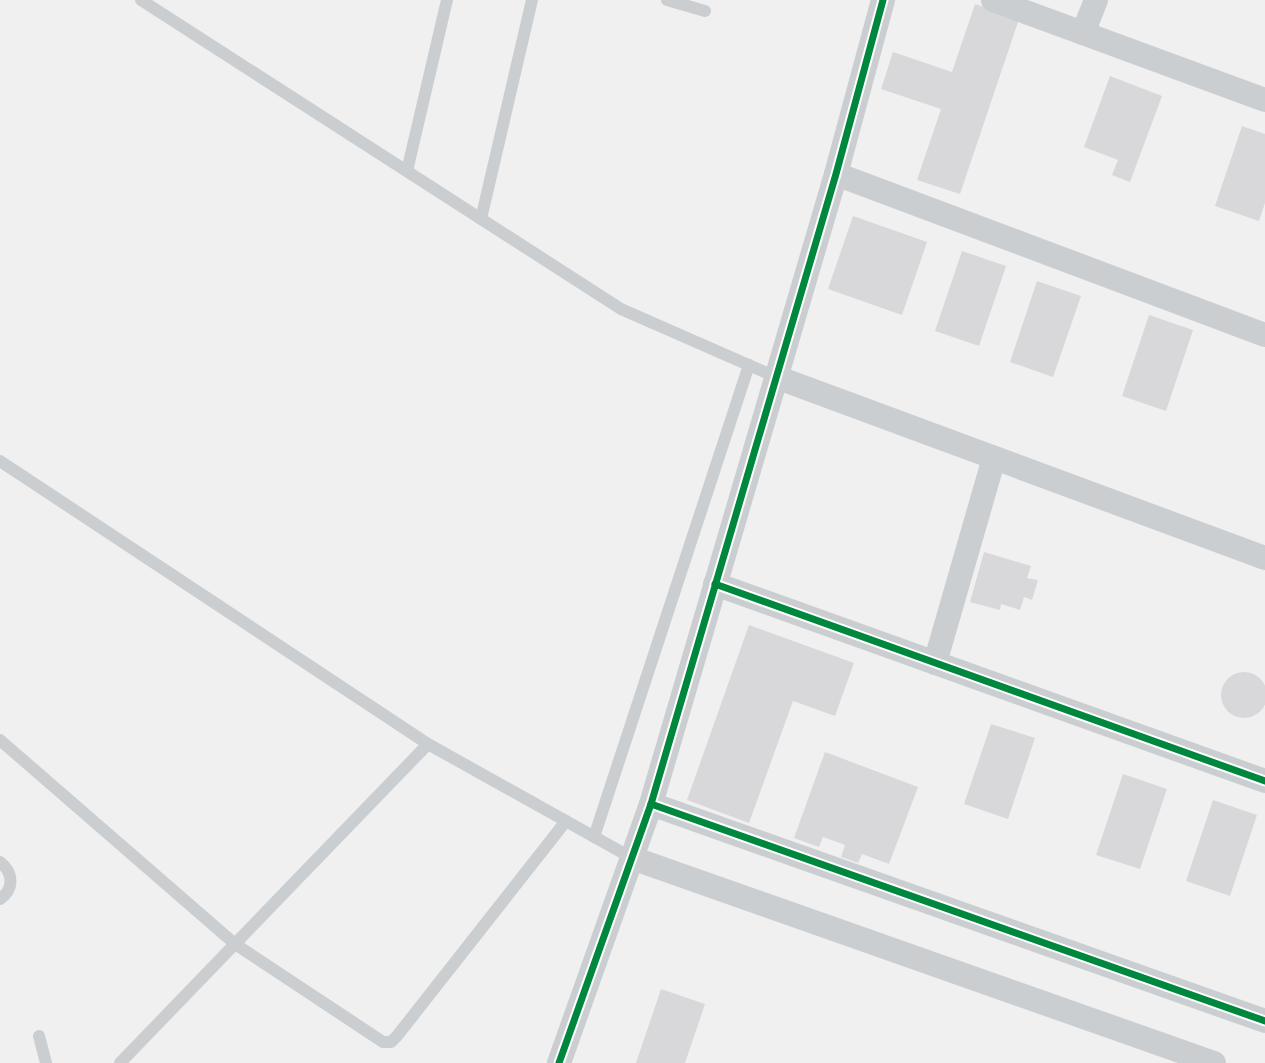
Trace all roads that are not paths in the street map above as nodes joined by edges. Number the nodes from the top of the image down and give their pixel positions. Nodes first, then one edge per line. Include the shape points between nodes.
1 (141, 0) edge
2 (447, 0) edge
3 (532, 0) edge
4 (667, 0) edge
5 (883, 0) edge
6 (993, 0) edge
7 (1096, 0) edge
8 (705, 11) dead end
9 (1083, 33) junction
10 (1265, 100) edge
11 (407, 171) junction
12 (836, 174) junction
13 (481, 219) junction
14 (1265, 335) edge
15 (749, 365) junction
16 (776, 377) junction
17 (994, 458) junction
18 (0, 461) edge
19 (1265, 558) edge
20 (715, 584) junction
21 (935, 663) junction
22 (0, 740) edge
23 (428, 744) junction
24 (1263, 775) edge
25 (651, 804) junction
26 (566, 821) junction
27 (594, 836) junction
28 (632, 858) junction
29 (0, 862) edge
30 (0, 899) edge
31 (235, 944) junction
32 (1265, 1021) edge
33 (39, 1035) dead end
34 (568, 1061) edge
35 (46, 1063) edge
36 (120, 1063) edge
37 (1214, 1063) edge

1 - 11 lane
2 - 11 lane
3 - 13 lane
4 - 8 lane
5 - 12 street
6 - 9 street
7 - 9 street
9 - 10 street
11 - 13 lane
12 - 14 street
12 - 16 street
13 - 15 lane via 621,309
15 - 16 lane
15 - 27 lane
16 - 17 street
16 - 20 street
17 - 19 street
17 - 21 street
18 - 23 lane
20 - 21 street
20 - 25 street
21 - 24 street
22 - 31 lane
23 - 26 lane
23 - 31 lane
25 - 28 street
25 - 32 street
26 - 27 lane
26 - 31 lane via 391,1042 383,1042
27 - 28 lane
28 - 34 street
28 - 37 street
29 - 30 lane via 11,877 8,891
31 - 36 lane
33 - 35 lane

